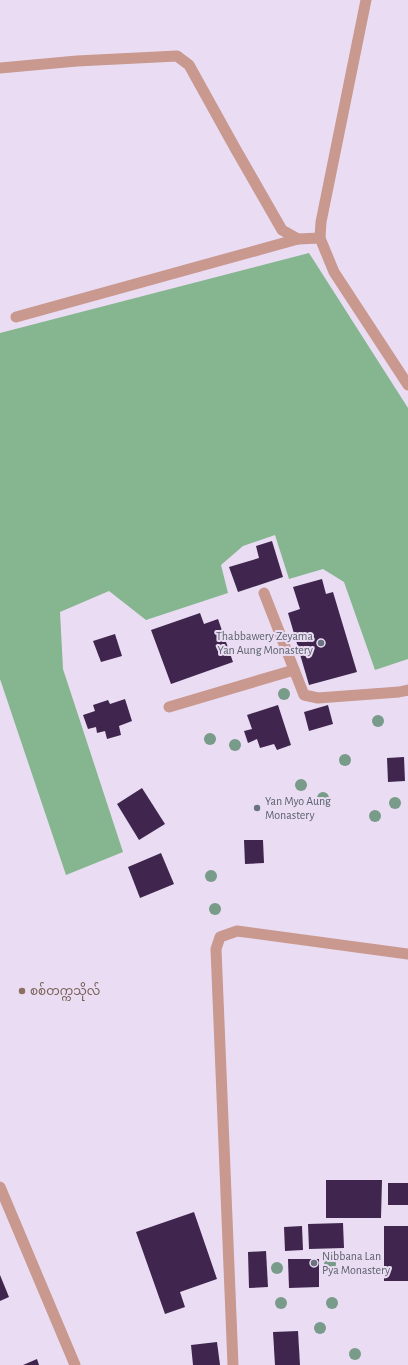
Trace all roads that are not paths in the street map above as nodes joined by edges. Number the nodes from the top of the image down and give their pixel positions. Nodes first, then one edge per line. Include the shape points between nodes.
1 (366, 0) edge
2 (0, 68) edge
3 (320, 238) junction
4 (298, 239) junction
5 (16, 317) dead end
6 (408, 385) edge
7 (264, 593) dead end
8 (294, 670) junction
9 (408, 690) edge
10 (169, 707) dead end
11 (408, 954) edge
12 (1, 1193) edge
13 (75, 1365) edge
14 (233, 1365) edge

1 - 3 street via 321,222
2 - 4 street via 177,56 189,65 282,230
3 - 4 street
3 - 6 street via 334,272
4 - 5 street
7 - 8 street
8 - 9 street via 304,695 318,698
8 - 10 street
11 - 14 street via 237,931 220,937 216,949
12 - 13 street

